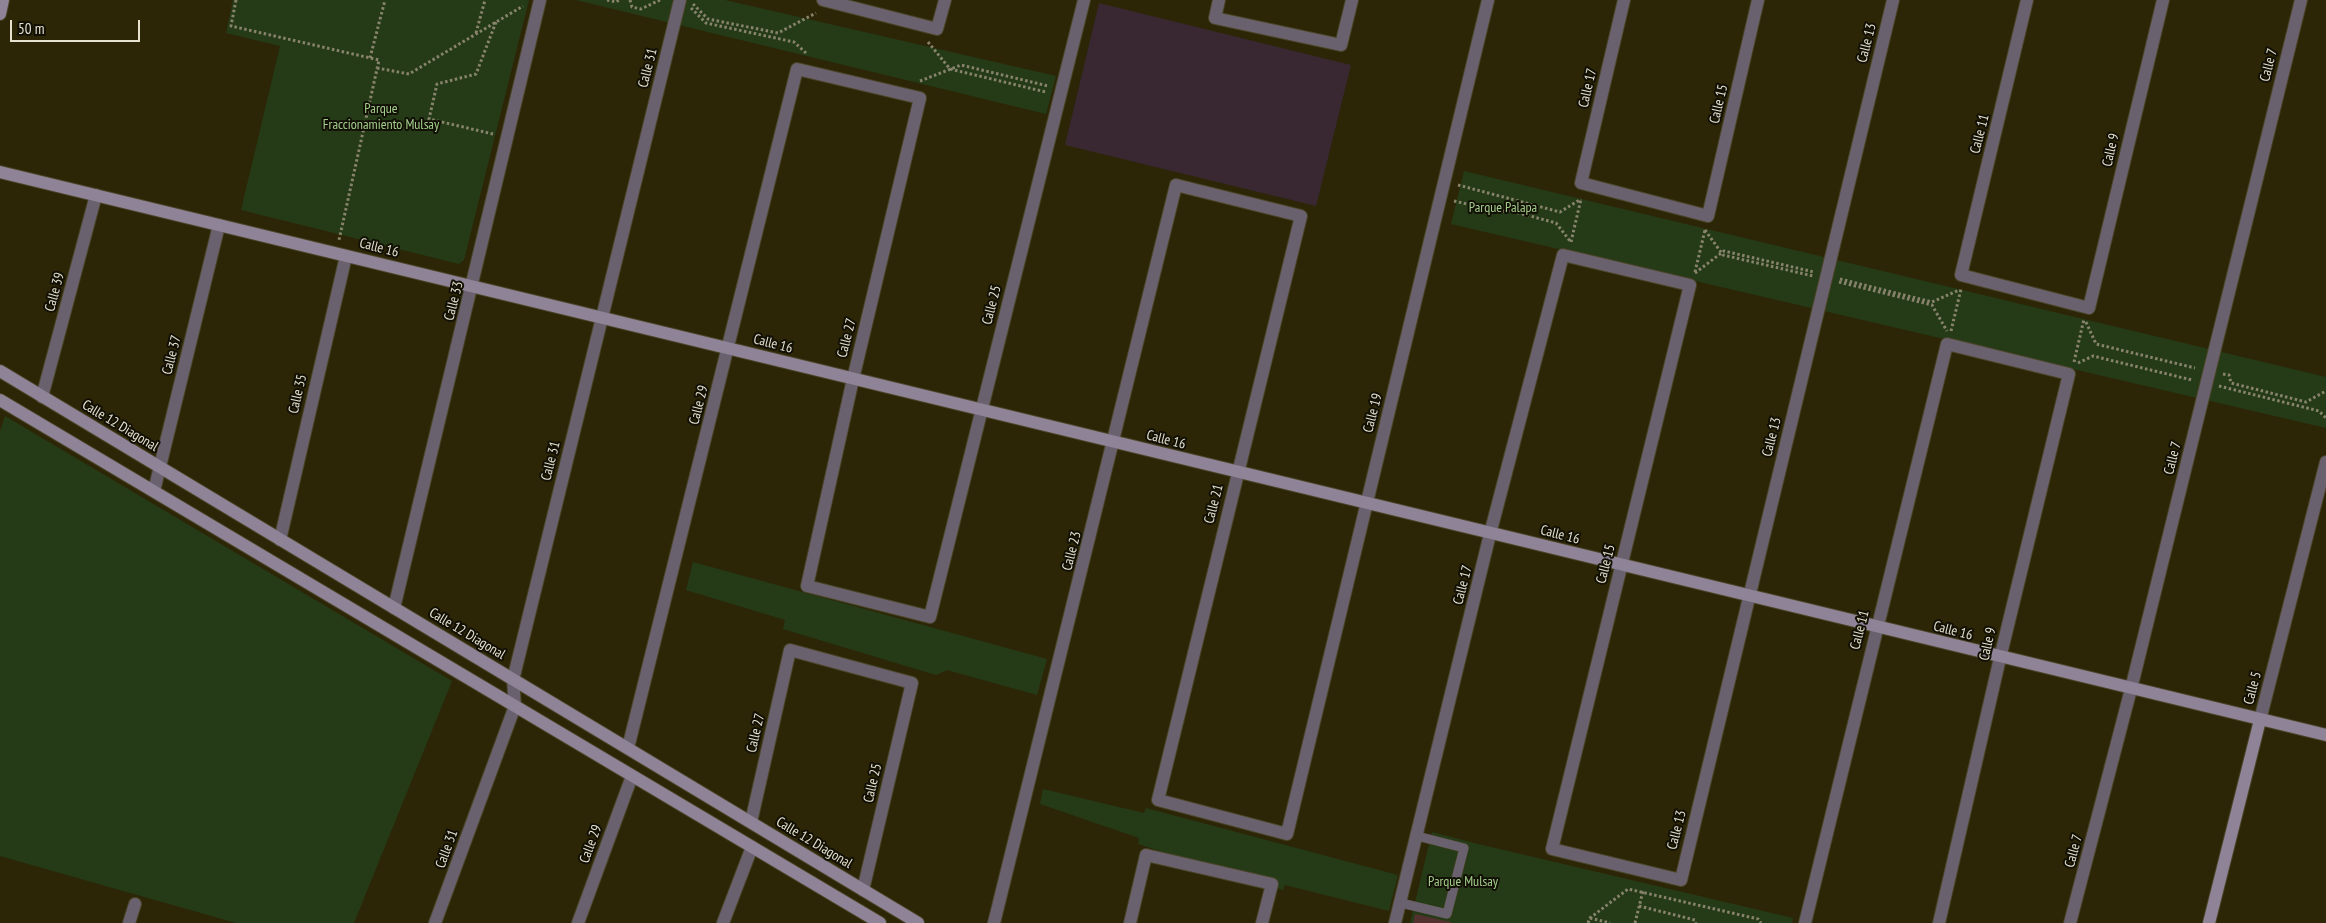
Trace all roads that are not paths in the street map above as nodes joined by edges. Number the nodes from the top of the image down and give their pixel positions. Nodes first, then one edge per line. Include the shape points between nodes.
1 (3, 0) edge
2 (540, 0) edge
3 (823, 0) edge
4 (945, 0) edge
5 (1084, 0) edge
6 (1219, 0) edge
7 (1352, 0) edge
8 (1488, 0) edge
9 (1624, 0) edge
10 (1758, 0) edge
11 (1893, 0) edge
12 (2027, 0) edge
13 (2162, 0) edge
14 (2301, 0) edge
15 (685, 2) edge
16 (0, 14) edge
17 (797, 69) joint
18 (0, 172) edge
19 (1176, 185) joint
20 (96, 195) junction
21 (1708, 216) joint
22 (219, 225) junction
23 (346, 256) junction
24 (1690, 285) joint
25 (473, 286) junction
26 (2087, 313) joint
27 (602, 318) junction
28 (1948, 340) joint
29 (729, 349) junction
30 (0, 371) edge
31 (853, 379) junction
32 (42, 397) junction
33 (0, 400) edge
34 (982, 410) junction
35 (1114, 442) junction
36 (2326, 462) edge
37 (160, 468) junction
38 (1236, 472) junction
39 (154, 491) junction
40 (1366, 504) junction
41 (1490, 534) junction
42 (280, 540) junction
43 (1621, 566) junction
44 (1749, 596) junction
45 (394, 608) junction
46 (930, 617) joint
47 (1876, 627) junction
48 (790, 650) joint
49 (2000, 658) junction
50 (513, 680) junction
51 (2131, 689) junction
52 (515, 706) junction
53 (2260, 720) junction
54 (2326, 735) edge
55 (628, 748) junction
56 (632, 776) junction
57 (751, 822) junction
58 (1287, 834) joint
59 (1417, 836) junction
60 (752, 847) junction
61 (1681, 880) joint
62 (863, 890) junction
63 (1401, 902) junction
64 (135, 904) dead end
65 (864, 919) edge
66 (129, 923) edge
67 (435, 923) edge
68 (578, 923) edge
69 (722, 923) edge
70 (880, 923) edge
71 (918, 923) edge
72 (994, 923) edge
73 (1130, 923) edge
74 (1262, 923) edge
75 (1395, 923) edge
76 (1805, 923) edge
77 (1939, 923) edge
78 (2070, 923) edge
79 (2209, 923) edge

1 - 16 street
2 - 25 street, Calle 33
3 - 4 street via 937,29
5 - 34 street, Calle 25
6 - 7 street via 1215,18 1341,45
8 - 40 street, Calle 19
9 - 21 street, Calle 17 via 1581,183
10 - 21 street, Calle 15
11 - 44 street, Calle 13
12 - 26 street, Calle 11 via 1961,275
13 - 26 street, Calle 9
14 - 51 street, Calle 7
15 - 27 street, Calle 31
17 - 29 street, Calle 29
17 - 31 street, Calle 27 via 920,98
18 - 20 street, Calle 16
19 - 35 street, Calle 23
19 - 38 street, Calle 21 via 1301,216
20 - 22 street, Calle 16
20 - 32 street, Calle 39
22 - 23 street, Calle 16
22 - 37 street, Calle 37
23 - 25 street, Calle 16
23 - 42 street, Calle 35
24 - 41 street, Calle 17 via 1563,255
24 - 43 street, Calle 15
25 - 27 street, Calle 16
25 - 45 street, Calle 33
27 - 29 street, Calle 16
27 - 50 street, Calle 31
28 - 47 street, Calle 11
28 - 49 street, Calle 9 via 2071,369
29 - 31 street, Calle 16
29 - 55 street, Calle 29
30 - 32 street, Calle 12 Diagonal
31 - 34 street, Calle 16
31 - 46 street, Calle 27 via 807,586
32 - 37 street, Calle 12 Diagonal
33 - 39 street
34 - 35 street, Calle 16
34 - 46 street, Calle 25
35 - 38 street, Calle 16
35 - 72 street, Calle 23
36 - 53 street, Calle 5
37 - 39 street, Calle 37
37 - 42 street, Calle 12 Diagonal
38 - 40 street, Calle 16
38 - 58 street, Calle 21 via 1158,800
39 - 52 street
40 - 41 street, Calle 16
40 - 58 street, Calle 19
41 - 43 street, Calle 16
41 - 59 street, Calle 17
42 - 45 street, Calle 12 Diagonal
43 - 44 street, Calle 16
43 - 61 street, Calle 15 via 1552,849
44 - 47 street, Calle 16
44 - 61 street, Calle 13
45 - 50 street, Calle 12 Diagonal
47 - 49 street, Calle 16
47 - 76 street, Calle 11
48 - 57 street, Calle 27
48 - 62 street, Calle 25 via 912,683
49 - 51 street, Calle 16
49 - 77 street, Calle 9
50 - 52 street, Calle 31
50 - 55 street, Calle 12 Diagonal
51 - 53 street, Calle 16
51 - 78 street, Calle 7
52 - 56 street
52 - 67 street, Calle 31
53 - 54 street, Calle 16
53 - 79 street, Calle 5
55 - 57 street, Calle 12 Diagonal
56 - 60 street
56 - 68 street, Calle 29
57 - 62 street, Calle 12 Diagonal
59 - 63 street, Calle 17
59 - 63 lane via 1464,848 1447,914
60 - 65 street
60 - 69 street
62 - 71 street, Calle 12 Diagonal
63 - 75 street, Calle 17
64 - 66 street
65 - 70 street
73 - 74 street via 1146,855 1272,884

